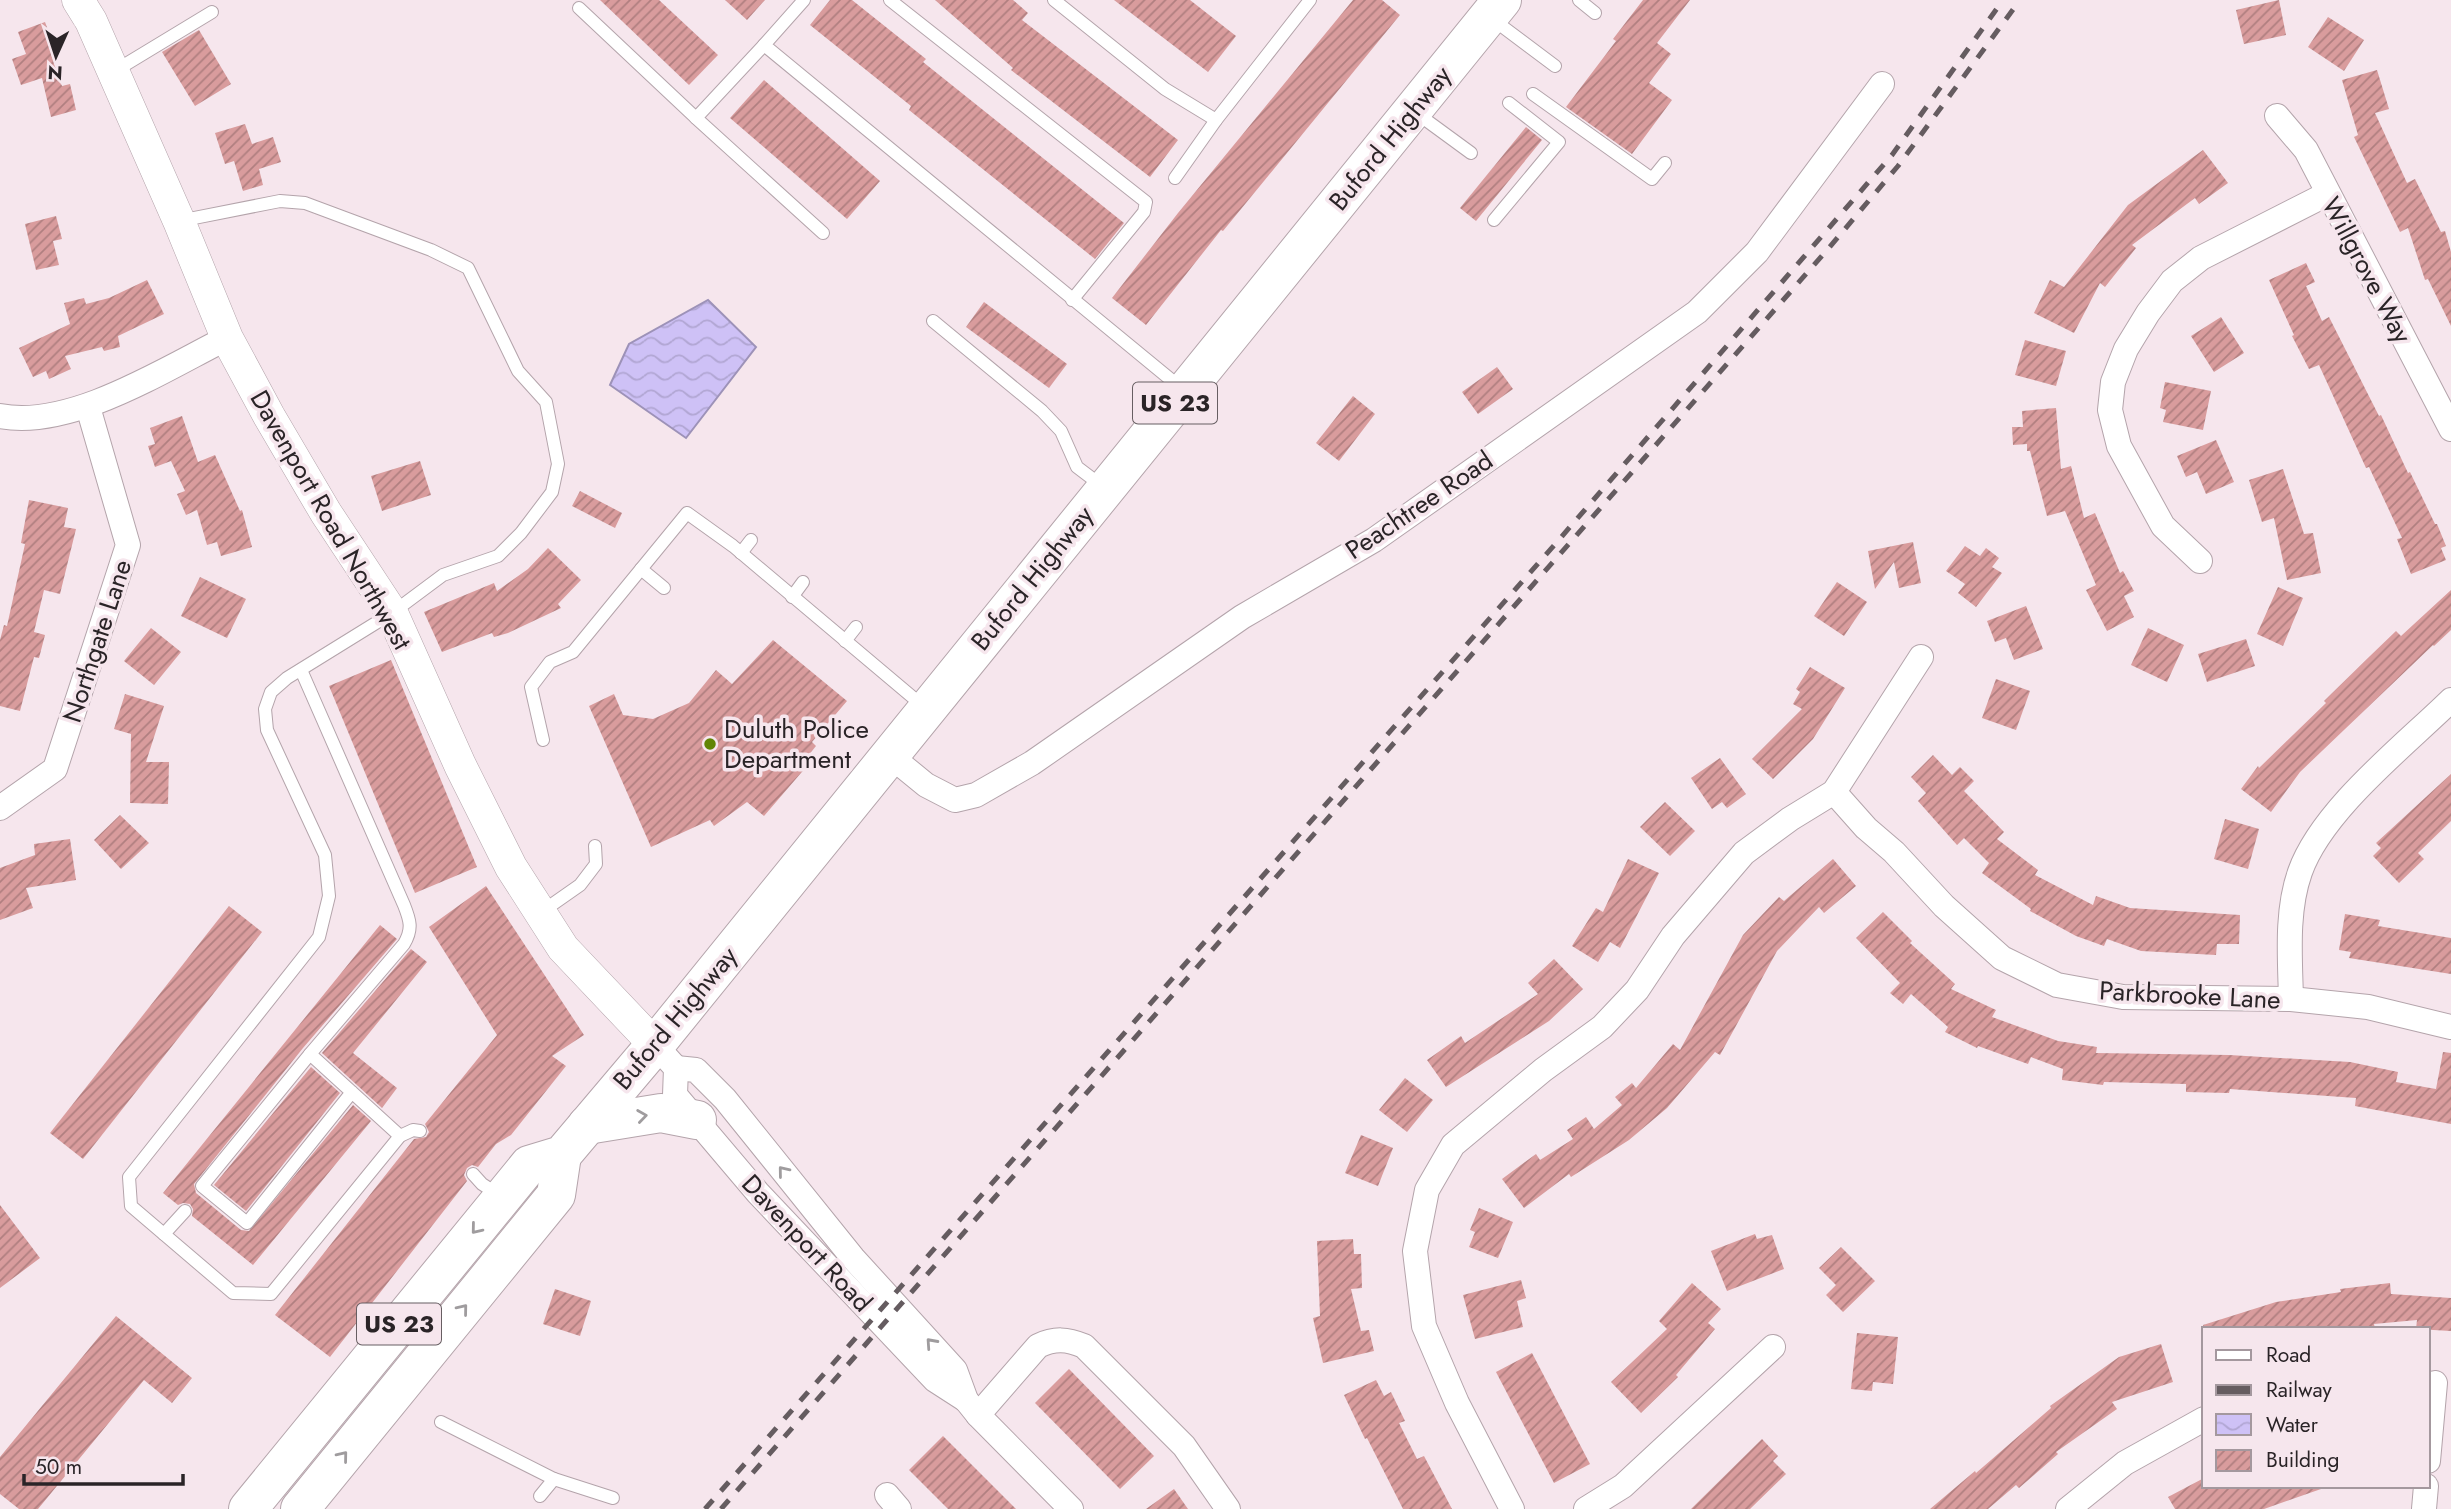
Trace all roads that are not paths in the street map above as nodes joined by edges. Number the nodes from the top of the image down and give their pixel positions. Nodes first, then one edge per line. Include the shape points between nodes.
1 (78, 0) edge
2 (804, 0) edge
3 (890, 0) edge
4 (1054, 0) edge
5 (1310, 0) edge
6 (1579, 0) edge
7 (579, 8) dead end
8 (1495, 8) edge
9 (212, 12) dead end
10 (1595, 13) dead end
11 (764, 46) junction
12 (1555, 66) dead end
13 (112, 72) junction
14 (1882, 84) dead end
15 (1533, 94) dead end
16 (1509, 103) dead end
17 (1412, 111) junction
18 (2277, 116) dead end
19 (696, 118) junction
20 (1216, 120) junction
21 (1471, 153) dead end
22 (1665, 163) dead end
23 (1175, 178) dead end
24 (2327, 194) junction
25 (1494, 220) dead end
26 (179, 221) junction
27 (822, 233) dead end
28 (1072, 300) junction
29 (933, 321) dead end
30 (227, 338) junction
31 (1184, 391) junction
32 (88, 407) junction
33 (0, 416) edge
34 (2451, 429) edge
35 (1105, 488) junction
36 (702, 505) dead end
37 (694, 518) junction
38 (751, 540) dead end
39 (741, 553) junction
40 (2200, 561) dead end
41 (641, 569) junction
42 (803, 582) dead end
43 (664, 588) dead end
44 (792, 597) junction
45 (392, 612) junction
46 (856, 626) dead end
47 (845, 640) junction
48 (1921, 657) dead end
49 (301, 670) junction
50 (2451, 700) edge
51 (926, 708) junction
52 (543, 740) dead end
53 (888, 754) junction
54 (1834, 792) junction
55 (0, 808) edge
56 (596, 846) dead end
57 (540, 913) junction
58 (2291, 999) junction
59 (2451, 1027) edge
60 (310, 1054) junction
61 (665, 1056) junction
62 (352, 1092) junction
63 (697, 1120) junction
64 (587, 1125) junction
65 (420, 1131) dead end
66 (400, 1136) junction
67 (562, 1155) junction
68 (473, 1174) dead end
69 (502, 1197) junction
70 (185, 1211) dead end
71 (164, 1234) junction
72 (1773, 1347) dead end
73 (2438, 1382) edge
74 (972, 1408) junction
75 (2202, 1420) edge
76 (442, 1422) dead end
77 (316, 1426) junction
78 (2430, 1445) edge
79 (554, 1479) junction
80 (2426, 1488) edge
81 (540, 1496) dead end
82 (613, 1498) dead end
83 (248, 1509) edge
84 (294, 1509) edge
85 (300, 1509) edge
86 (1071, 1509) edge
87 (1228, 1509) edge
88 (1512, 1509) edge
89 (1586, 1509) edge
90 (2068, 1509) edge
91 (2424, 1509) edge

1 - 13 street, Davenport Road Northwest
2 - 11 lane
3 - 28 lane via 1146,202 1144,212
4 - 20 lane via 1166,89
5 - 20 lane
6 - 10 lane
7 - 19 lane
8 - 12 lane
8 - 17 main road, Buford Highway / US 23
9 - 13 lane
11 - 19 lane
11 - 28 lane
13 - 26 street, Davenport Road Northwest
14 - 53 street, Peachtree Road via 1756,252 1696,312 1374,540 1242,617 1032,763 976,795 955,800 926,785
15 - 22 lane via 1652,179
16 - 25 lane via 1559,142
17 - 21 lane
17 - 31 main road, Buford Highway / US 23
18 - 24 street, Willgrove Way via 2306,150
19 - 27 lane
20 - 23 lane
24 - 34 street, Willgrove Way
24 - 40 street via 2201,258 2172,281 2126,349 2113,382 2110,410 2119,446 2162,526
26 - 30 street, Davenport Road Northwest
26 - 45 lane via 280,201 305,203 468,268 518,371 546,402 558,464 552,492 498,556 443,575
28 - 31 lane
29 - 35 lane via 1042,411 1061,431 1077,467
30 - 32 street
30 - 45 street, Davenport Road Northwest via 326,513
31 - 35 main road, Buford Highway / US 23
32 - 33 street via 45,416
32 - 55 street, Northgate Lane via 128,545 55,769
35 - 51 main road, Buford Highway / US 23
36 - 37 lane
37 - 39 lane
37 - 41 lane via 687,513
38 - 39 lane
39 - 44 lane
41 - 43 lane
41 - 52 lane via 573,652 550,662 531,687
42 - 44 lane
44 - 47 lane
45 - 49 lane
45 - 57 street, Davenport Road Northwest via 510,867
46 - 47 lane
47 - 51 lane
48 - 54 street
49 - 60 lane via 404,905 411,932
49 - 71 lane via 271,692 265,709 267,730 325,855 329,895 319,937 129,1177 131,1206
50 - 58 street via 2346,801 2316,841 2300,872 2292,908
51 - 53 main road, Buford Highway / US 23
53 - 61 main road, Buford Highway / US 23
54 - 58 street, Parkbrooke Lane via 1944,906 2002,958 2057,985 2123,997
54 - 88 street via 1744,853 1673,936 1637,990 1602,1027 1453,1145 1427,1190 1415,1251 1424,1326 1457,1403
56 - 57 lane via 596,864 579,885
57 - 61 street, Davenport Road Northwest via 563,948
58 - 59 street, Parkbrooke Lane via 2368,1007
60 - 62 lane
60 - 62 lane via 202,1186 247,1223
61 - 63 street, Davenport Road via 676,1096
61 - 64 main road, Buford Highway / US 23
74 -> 61 street, Davenport Road via 955,1370 853,1258 725,1100 696,1070
62 - 66 lane
64 -> 63 main road via 662,1113
63 - 74 street, Davenport Road via 758,1193 935,1380
64 - 67 main road, Buford Highway / US 23
65 - 66 lane
66 - 71 lane via 271,1294 233,1293
67 - 69 main road, US 23 via 529,1165
85 -> 67 main road, US 23 via 556,1195
68 - 69 lane
69 -> 77 main road, US 23
70 - 71 lane
72 - 89 street via 1623,1486
73 - 78 street
74 - 86 street, Davenport Road
74 - 87 street via 1038,1346 1069,1339 1084,1346 1184,1447
75 - 90 street via 2125,1463
76 - 79 lane via 496,1457
77 - 83 main road, US 23
77 - 84 main road via 290,1490
79 - 81 lane
79 - 82 lane
80 - 91 street

